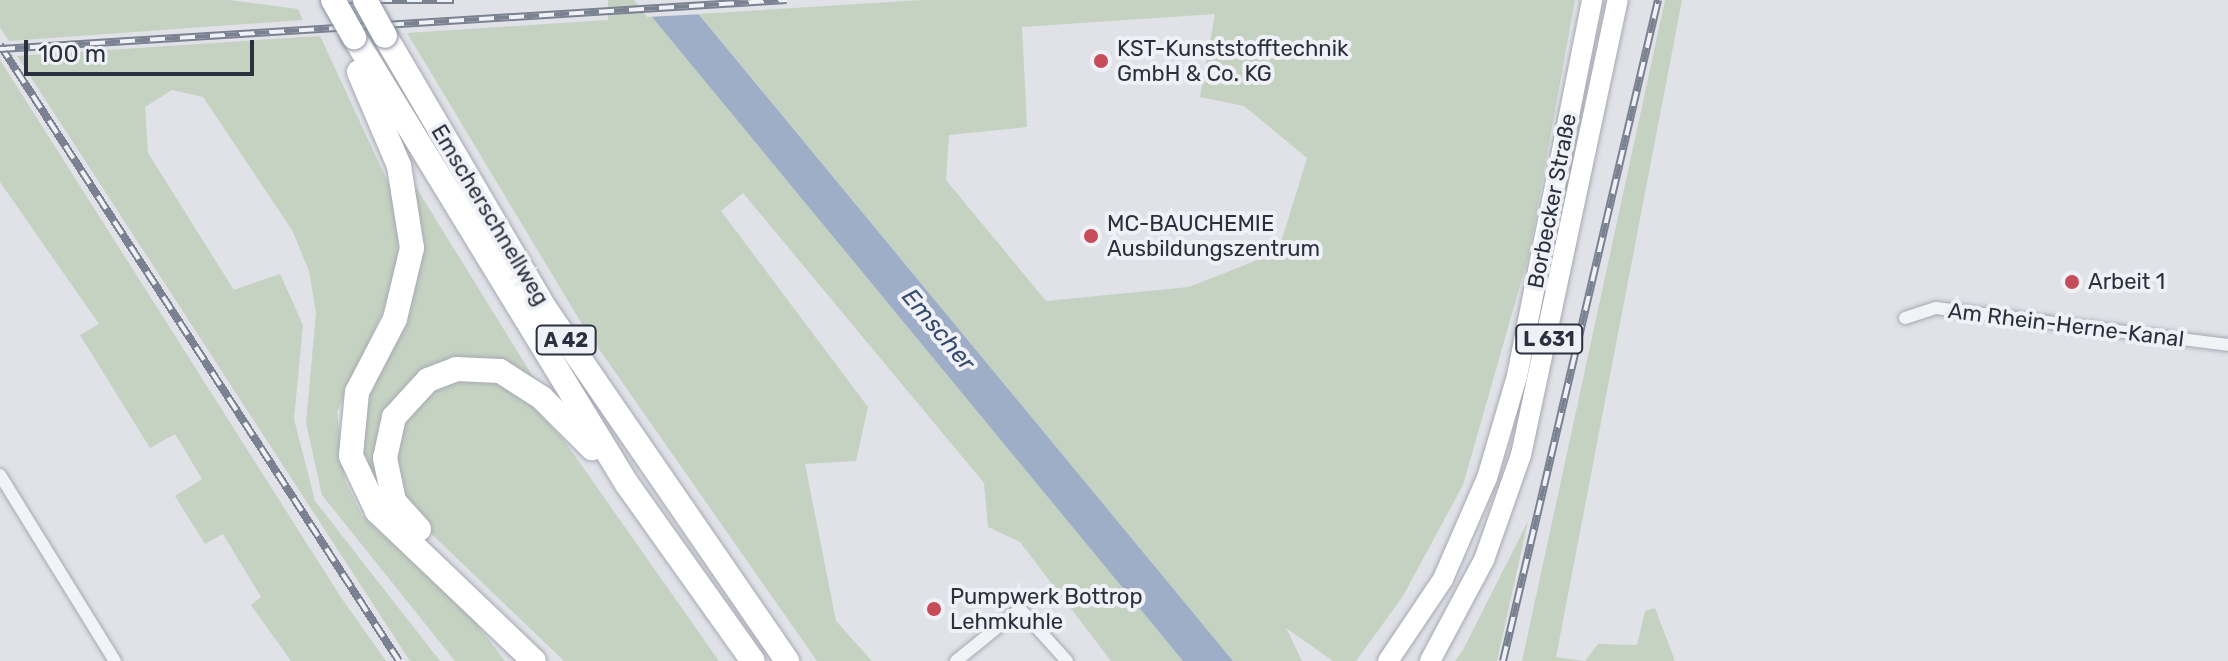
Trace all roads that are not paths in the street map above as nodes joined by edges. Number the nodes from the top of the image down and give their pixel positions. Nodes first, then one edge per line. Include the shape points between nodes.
1 (332, 0) edge
2 (365, 0) edge
3 (1592, 0) edge
4 (1618, 0) edge
5 (349, 38) junction
6 (1905, 318) dead end
7 (2228, 345) edge
8 (0, 475) edge
9 (627, 484) junction
10 (1435, 655) edge
11 (115, 661) edge
12 (534, 661) edge
13 (554, 661) edge
14 (753, 661) edge
15 (787, 661) edge
16 (956, 661) edge
17 (1067, 661) edge
18 (1388, 661) edge

1 - 5 highway, bridge
2 - 15 highway, Emscherschnellweg / A 42, bridge via 571,348
3 - 18 main road, Borbecker Straße / L 631 via 1523,349 1491,465 1443,579
4 - 10 main road, Borbecker Straße / L 631 via 1533,414 1484,560
5 - 9 highway, A 42
5 - 12 highway via 399,166 412,221 404,293 357,392 351,456 377,511
6 - 7 street, Am Rhein-Herne-Kanal via 1936,308
8 - 11 street
9 - 13 highway via 542,398 500,371 456,369 428,380 394,417 385,458 394,501
9 - 14 highway, A 42
16 - 17 street via 1020,609

